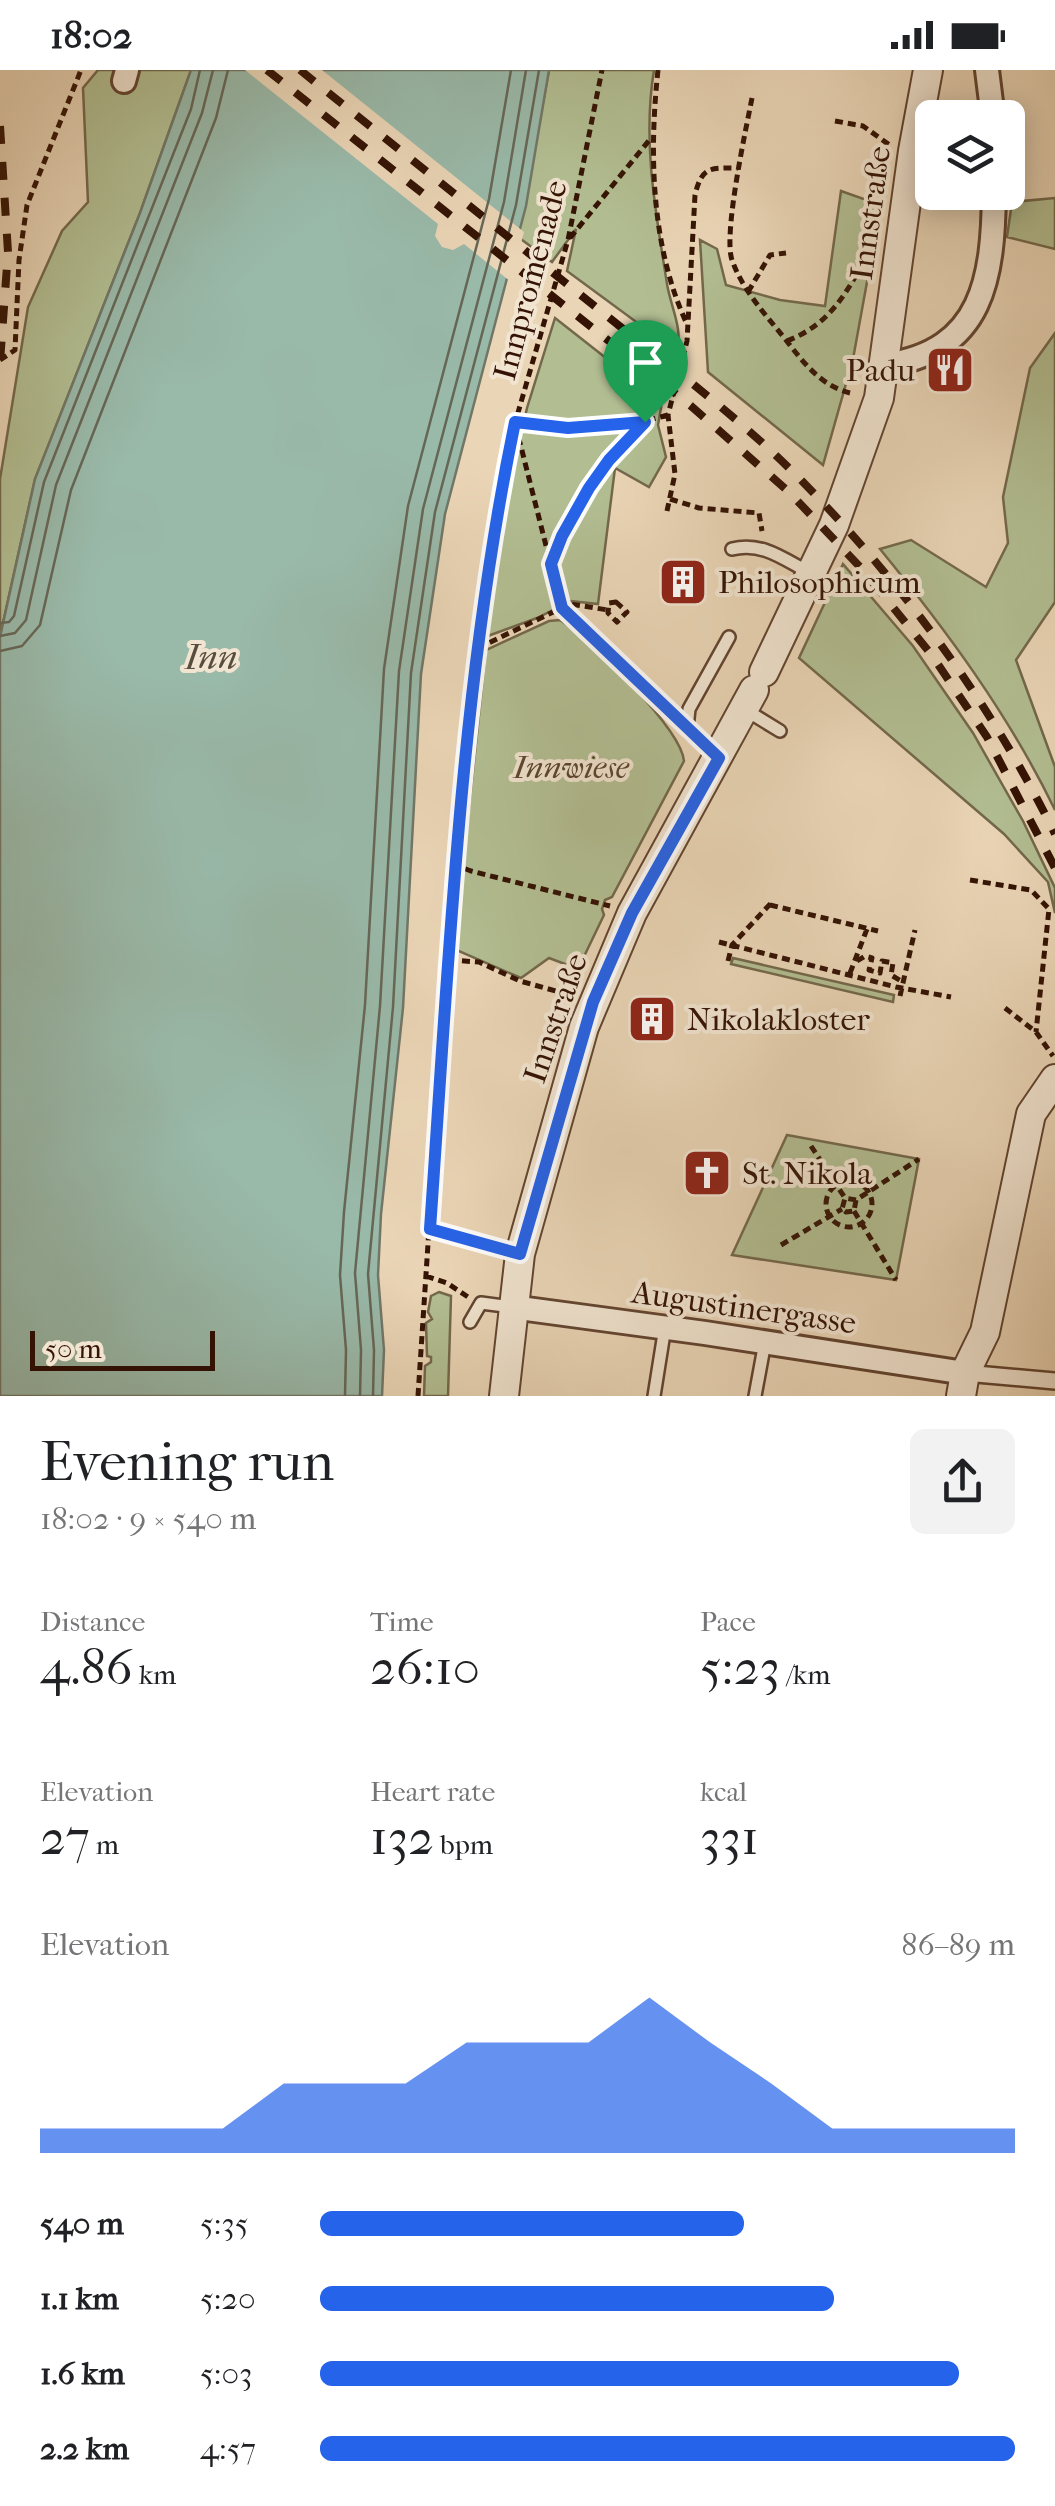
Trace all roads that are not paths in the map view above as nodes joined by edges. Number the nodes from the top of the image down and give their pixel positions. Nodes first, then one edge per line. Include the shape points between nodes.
1 (928, 70) edge
2 (988, 70) edge
3 (991, 100) edge
4 (993, 210) edge
5 (885, 365) junction
6 (732, 549) dead end
7 (810, 573) junction
8 (729, 637) dead end
9 (754, 690) junction
10 (780, 731) dead end
11 (719, 758) junction
12 (1055, 1080) edge
13 (512, 1307) junction
14 (470, 1322) dead end
15 (665, 1327) junction
16 (764, 1342) junction
17 (1055, 1381) edge
18 (963, 1385) edge
19 (504, 1396) edge
20 (654, 1396) edge
21 (755, 1396) edge

1 - 5 street, Innstraße
2 - 3 street
4 - 5 street via 978,307 933,352
5 - 7 street, Innstraße via 848,490
6 - 7 lane via 765,549
7 - 9 street, Innstraße
8 - 11 lane via 687,728
9 - 10 lane
9 - 11 street, Innstraße
11 - 13 street, Innstraße via 632,913 593,1002 520,1254
12 - 18 street via 1032,1114 985,1332
13 - 14 lane via 481,1303
13 - 15 street, Augustinergasse
13 - 19 street, Innstraße
15 - 16 street, Augustinergasse
15 - 20 lane
16 - 18 street, Augustinergasse
16 - 21 lane
17 - 18 street

